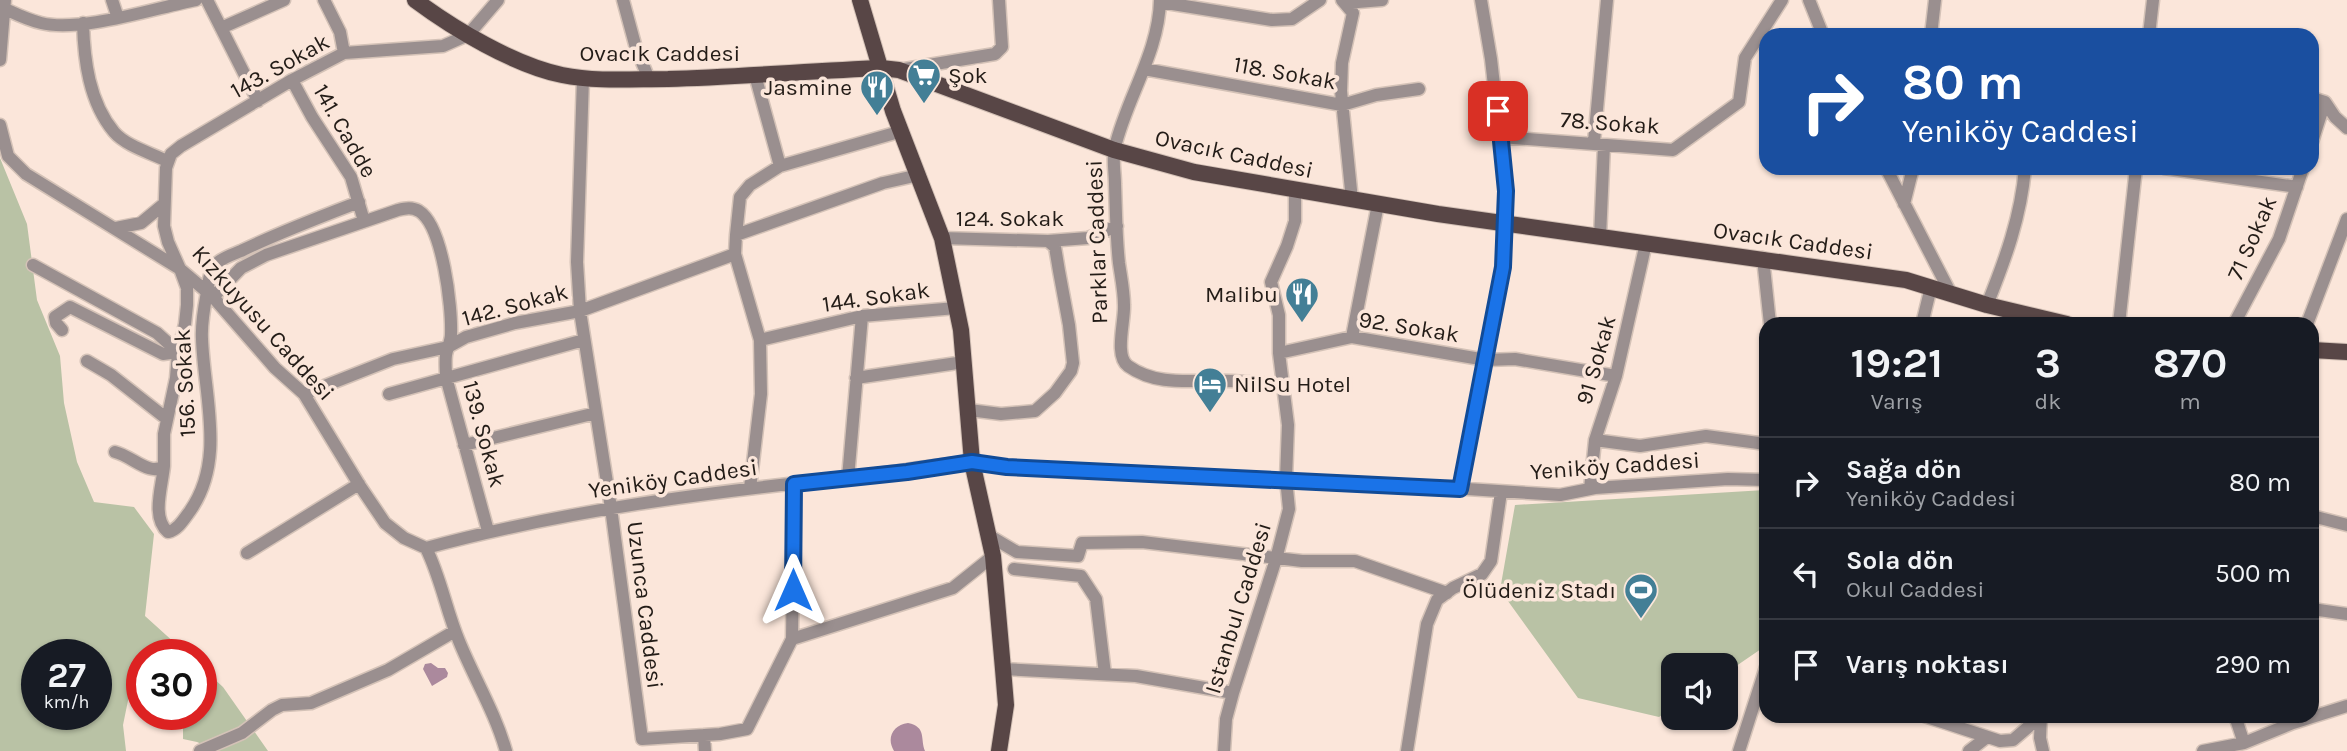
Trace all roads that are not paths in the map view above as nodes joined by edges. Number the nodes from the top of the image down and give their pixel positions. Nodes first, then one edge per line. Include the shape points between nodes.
1 (112, 0) edge
2 (196, 0) edge
3 (207, 0) edge
4 (284, 0) edge
5 (324, 0) edge
6 (415, 0) edge
7 (498, 0) edge
8 (623, 0) edge
9 (860, 0) edge
10 (999, 0) edge
11 (1382, 0) edge
12 (1481, 0) edge
13 (1607, 0) edge
14 (1782, 0) edge
15 (1809, 0) edge
16 (1935, 0) edge
17 (2153, 0) edge
18 (1160, 1) edge
19 (1317, 1) edge
20 (1344, 2) edge
21 (5, 5) edge
22 (118, 18) junction
23 (83, 23) junction
24 (221, 28) junction
25 (1764, 28) edge
26 (1820, 28) edge
27 (1932, 28) edge
28 (2150, 28) edge
29 (468, 35) junction
30 (1759, 36) edge
31 (344, 53) junction
32 (0, 60) edge
33 (881, 68) junction
34 (1144, 69) junction
35 (899, 70) junction
36 (755, 75) junction
37 (583, 78) junction
38 (649, 79) junction
39 (292, 80) junction
40 (1419, 89) dead end
41 (2319, 100) edge
42 (258, 101) junction
43 (2325, 102) junction
44 (1342, 104) junction
45 (2319, 120) edge
46 (0, 125) edge
47 (2347, 128) edge
48 (902, 131) junction
49 (1501, 137) junction
50 (1599, 144) junction
51 (1114, 150) junction
52 (167, 161) junction
53 (780, 166) junction
54 (919, 175) junction
55 (1890, 175) edge
56 (1912, 175) edge
57 (2024, 175) edge
58 (2135, 175) edge
59 (2213, 175) edge
60 (2301, 175) edge
61 (2297, 187) junction
62 (1295, 191) junction
63 (1352, 200) junction
64 (359, 202) junction
65 (164, 204) junction
66 (1378, 204) junction
67 (1904, 204) junction
68 (2347, 219) edge
69 (364, 221) junction
70 (1504, 223) junction
71 (1117, 226) junction
72 (116, 228) junction
73 (736, 235) junction
74 (1600, 237) junction
75 (942, 239) junction
76 (1048, 240) junction
77 (1646, 243) junction
78 (735, 254) junction
79 (1763, 258) junction
80 (33, 265) dead end
81 (180, 269) junction
82 (1931, 287) junction
83 (1950, 292) junction
84 (210, 294) junction
85 (1987, 305) junction
86 (956, 308) junction
87 (580, 311) junction
88 (862, 316) junction
89 (1769, 317) edge
90 (1924, 317) edge
91 (2019, 317) edge
92 (2120, 317) edge
93 (2238, 317) edge
94 (2310, 317) edge
95 (62, 330) dead end
96 (1352, 337) junction
97 (584, 340) junction
98 (760, 340) junction
99 (448, 347) junction
100 (2319, 350) edge
101 (178, 352) junction
102 (1279, 352) junction
103 (2347, 352) edge
104 (1486, 360) junction
105 (87, 361) dead end
106 (964, 362) junction
107 (1616, 376) junction
108 (446, 377) junction
109 (856, 378) junction
110 (1284, 385) junction
111 (304, 394) junction
112 (389, 394) dead end
113 (969, 410) junction
114 (596, 413) junction
115 (167, 419) junction
116 (1595, 440) junction
117 (1759, 443) edge
118 (464, 445) junction
119 (115, 452) dead end
120 (972, 462) junction
121 (163, 466) junction
122 (848, 478) junction
123 (1286, 480) junction
124 (1759, 480) edge
125 (359, 484) junction
126 (794, 484) junction
127 (750, 488) junction
128 (1460, 489) junction
129 (1590, 489) junction
130 (1501, 492) junction
131 (611, 508) junction
132 (2319, 518) edge
133 (2347, 525) edge
134 (488, 531) junction
135 (988, 535) junction
136 (426, 548) junction
137 (247, 553) dead end
138 (993, 555) junction
139 (1276, 559) junction
140 (1014, 569) dead end
141 (1447, 593) junction
142 (2319, 610) edge
143 (2347, 614) edge
144 (455, 631) junction
145 (792, 639) junction
146 (1003, 669) junction
147 (1105, 674) junction
148 (1759, 689) edge
149 (1233, 693) junction
150 (2347, 706) edge
151 (2319, 715) edge
152 (1945, 723) edge
153 (2033, 723) edge
154 (2041, 723) edge
155 (2238, 723) edge
156 (2293, 723) edge
157 (704, 735) junction
158 (1987, 737) junction
159 (2245, 743) junction
160 (207, 749) edge
161 (506, 751) edge
162 (705, 751) edge
163 (999, 751) edge
164 (1224, 751) edge
165 (1407, 751) edge
166 (1739, 751) edge
167 (1969, 751) edge
168 (2043, 751) edge
169 (2203, 751) edge

1 - 22 street
2 - 22 street
3 - 24 street
4 - 24 street
5 - 31 street via 340,32
6 - 29 main road, Ovacık Caddesi
7 - 29 street
8 - 38 street
9 - 33 main road
10 - 35 street via 1002,47 995,54
11 - 20 street
12 - 49 street
13 - 50 street
14 - 25 street, 78. Sokak
15 - 26 street
16 - 27 street
17 - 28 street
18 - 19 street via 1272,20 1292,19
18 - 34 street, Parklar Caddesi
20 - 44 street via 1353,13 1342,63
21 - 23 street via 41,23
21 - 32 street
22 - 23 street
23 - 52 street via 91,85 115,133
24 - 42 street
29 - 31 street, 143. Sokak via 443,46
29 - 37 main road, Ovacık Caddesi via 525,62
30 - 50 street, 78. Sokak via 1745,58 1739,102 1674,150
31 - 39 street, 143. Sokak
33 - 35 main road, Ovacık Caddesi
33 - 36 main road, Ovacık Caddesi
33 - 48 main road
34 - 44 street, 118. Sokak
34 - 51 street, Parklar Caddesi
35 - 51 main road, Ovacık Caddesi
36 - 38 main road, Ovacık Caddesi
36 - 53 street
37 - 38 main road, Ovacık Caddesi
37 - 87 street, Uzunca Caddesi via 577,261
39 - 42 street, 143. Sokak
39 - 64 street, 141. Cadde via 351,177
40 - 44 street, 118. Sokak
41 - 43 street
42 - 52 street, 143. Sokak via 181,146
43 - 45 street
43 - 47 street
44 - 63 street
46 - 72 street via 8,156 26,174
48 - 53 street
48 - 54 main road
49 - 50 street, 78. Sokak
49 - 70 street
50 - 74 street
51 - 62 main road, Ovacık Caddesi via 1194,172
51 - 71 street, Parklar Caddesi
52 - 65 street, Kızkuyusu Caddesi
53 - 73 street via 750,184 740,197
54 - 73 street via 883,183
54 - 75 main road
55 - 67 street
56 - 67 street
57 - 85 street via 2008,252
58 - 92 street
59 - 61 street
60 - 61 street, 71 Sokak
61 - 93 street, 71 Sokak via 2279,239
62 - 63 main road, Ovacık Caddesi
62 - 102 street, Istanbul Caddesi via 1295,222 1270,282 1279,315
63 - 66 main road, Ovacık Caddesi
64 - 69 street, 141. Cadde
64 - 84 street, 156. Sokak via 266,238 217,263 209,275
65 - 72 street via 141,223
65 - 81 street, Kızkuyusu Caddesi via 166,234
66 - 70 main road, Ovacık Caddesi
66 - 96 street
67 - 83 street
68 - 94 street
69 - 84 street via 266,256 241,268
69 - 99 street, 139. Sokak via 412,208 430,223 446,284
70 - 74 main road, Ovacık Caddesi
70 - 104 street via 1503,267
71 - 76 street, 124. Sokak via 1088,238
71 - 110 street, Parklar Caddesi via 1124,293 1124,364 1170,382
72 - 81 street
73 - 78 street
74 - 77 main road, Ovacık Caddesi
75 - 76 street, 124. Sokak
75 - 86 main road
76 - 113 street via 1055,247 1069,325 1071,371 1035,411 1001,414
77 - 79 main road, Ovacık Caddesi
77 - 107 street, 91 Sokak
78 - 87 street, 142. Sokak
78 - 98 street
79 - 82 main road, Ovacık Caddesi
79 - 89 street
80 - 101 street via 158,333
81 - 84 street, Kızkuyusu Caddesi
81 - 101 street via 187,305
82 - 83 main road, Ovacık Caddesi
82 - 90 street
83 - 85 main road, Ovacık Caddesi
84 - 111 street, Kızkuyusu Caddesi
84 - 121 street, 156. Sokak via 203,309 202,340 209,458 204,486 193,507 168,532 157,515
85 - 91 main road, Ovacık Caddesi
86 - 88 street, 144. Sokak
86 - 106 main road
87 - 97 street, Uzunca Caddesi
87 - 99 street, 142. Sokak via 515,323
88 - 98 street, 144. Sokak
88 - 109 street
95 - 101 street via 55,317 70,307 163,354
96 - 102 street, 92. Sokak
96 - 104 street, 92. Sokak
97 - 108 street
97 - 114 street, Uzunca Caddesi
98 - 127 street via 761,394
99 - 108 street, 139. Sokak
99 - 111 street, 142. Sokak via 393,359
100 - 103 main road
101 - 115 street
102 - 110 street, Istanbul Caddesi
104 - 107 street, 92. Sokak via 1515,359
104 - 128 street
105 - 115 street
106 - 109 street
106 - 113 main road
107 - 116 street, 91 Sokak
108 - 112 street
108 - 118 street, 139. Sokak
109 - 122 street
110 - 123 street, Istanbul Caddesi via 1289,425
111 - 125 street, Kızkuyusu Caddesi
113 - 120 main road
114 - 118 street
114 - 131 street, Uzunca Caddesi
115 - 121 street
116 - 117 street via 1640,446 1706,436
116 - 129 street, 91 Sokak
118 - 134 street, 139. Sokak
119 - 121 street via 152,471
120 - 122 street, Yeniköy Caddesi
120 - 123 street, Yeniköy Caddesi
120 - 135 main road
122 - 126 street, Yeniköy Caddesi
123 - 128 street, Yeniköy Caddesi
123 - 139 street, Istanbul Caddesi via 1289,509
124 - 129 street, Yeniköy Caddesi
125 - 136 street, Kızkuyusu Caddesi via 385,523
125 - 137 street
126 - 127 street, Yeniköy Caddesi
126 - 145 street
127 - 131 street, Yeniköy Caddesi
128 - 130 street, Yeniköy Caddesi
129 - 130 street, Yeniköy Caddesi via 1560,495
130 - 141 street via 1491,561 1482,574
131 - 134 street, Yeniköy Caddesi
131 - 157 street, Uzunca Caddesi via 642,739
132 - 133 street
134 - 136 street, Yeniköy Caddesi
135 - 138 main road
135 - 139 street via 1017,552 1078,556 1082,543 1142,542
136 - 144 street
138 - 145 street via 953,587
138 - 146 main road
139 - 141 street via 1355,561
139 - 149 street, Istanbul Caddesi
140 - 147 street via 1081,576 1096,599
141 - 165 street via 1437,600 1427,624
142 - 143 street
144 - 160 street via 388,670 311,703 282,705 242,733
144 - 161 street
145 - 157 street via 747,729
146 - 147 street
146 - 163 main road via 1006,705
147 - 149 street
148 - 166 street
149 - 164 street, Istanbul Caddesi
150 - 151 street
152 - 158 street
153 - 158 street via 2013,740
154 - 168 street
155 - 159 street
156 - 159 street
157 - 162 street
158 - 167 street
159 - 169 street

